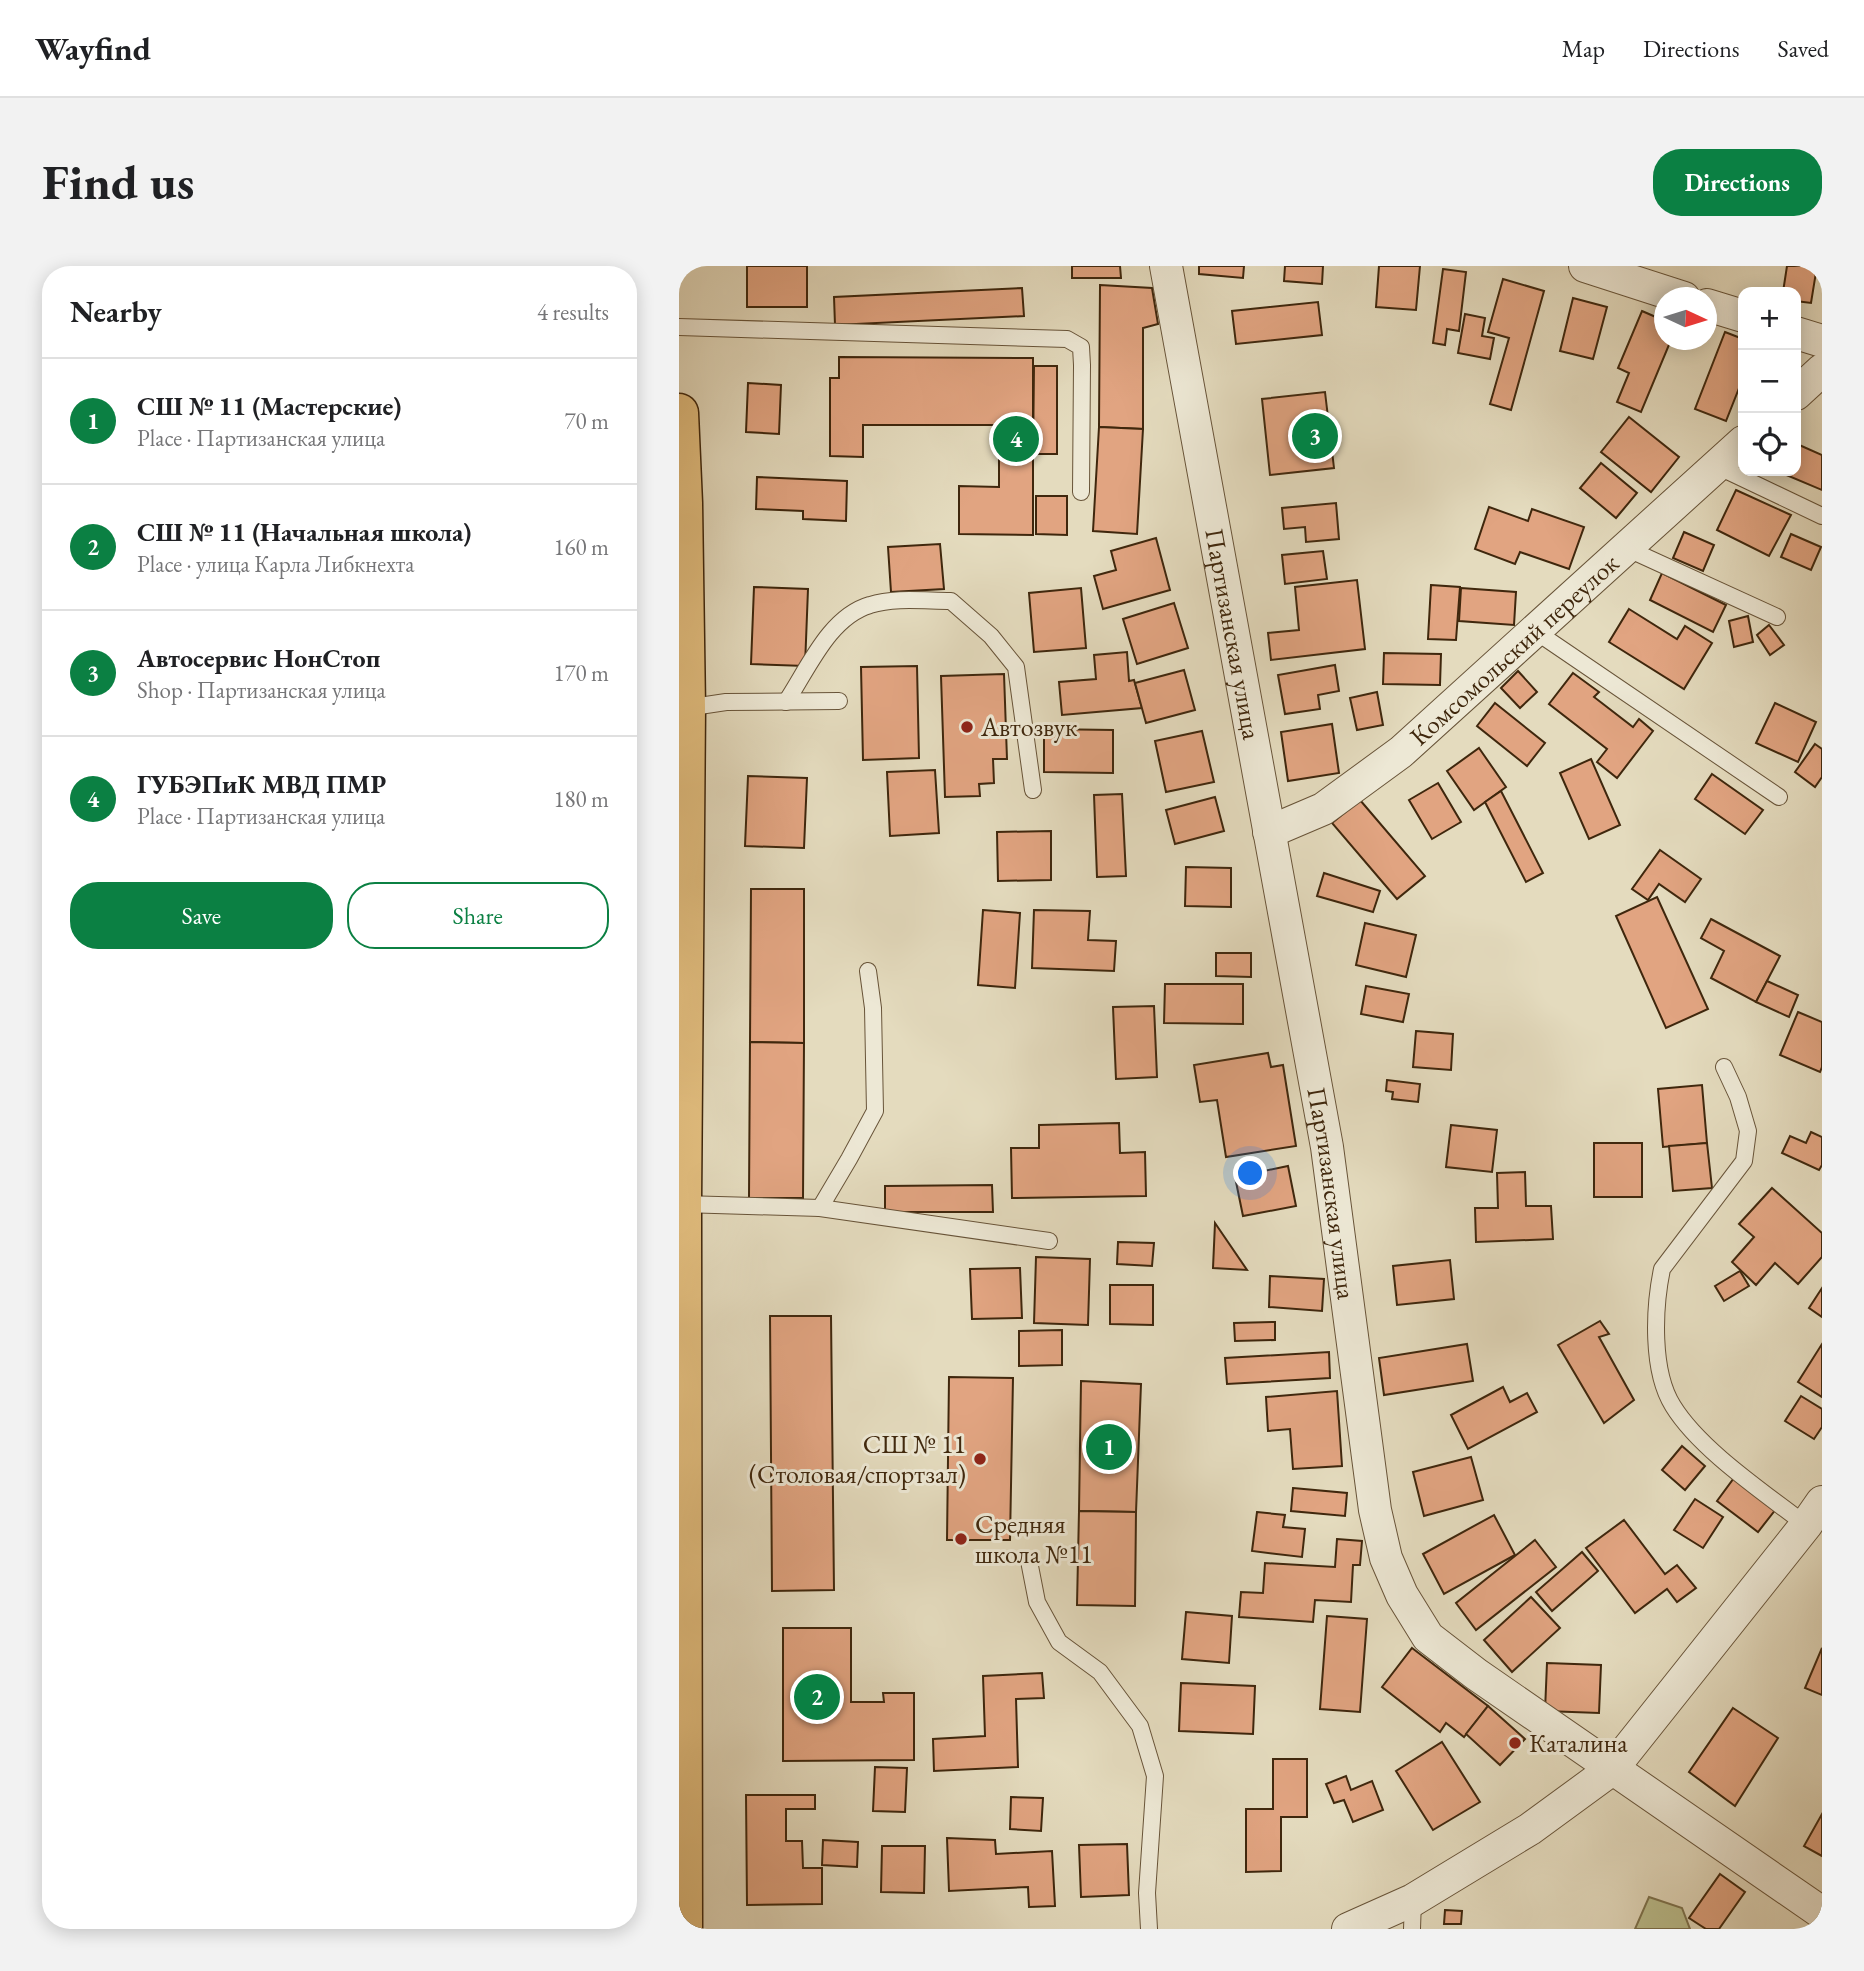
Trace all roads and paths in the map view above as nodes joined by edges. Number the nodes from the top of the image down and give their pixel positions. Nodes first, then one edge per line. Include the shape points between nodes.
1 (1166, 266) edge
2 (1585, 266) edge
3 (1654, 288) edge
4 (1717, 308) edge
5 (1738, 315) edge
6 (679, 327) edge
7 (1801, 335) edge
8 (1822, 341) edge
9 (1822, 370) edge
10 (1801, 389) edge
11 (679, 413) edge
12 (1738, 447) edge
13 (1717, 466) junction
14 (1081, 492) dead end
15 (681, 499) edge
16 (1822, 516) edge
17 (1626, 548) junction
18 (1777, 617) dead end
19 (1535, 631) junction
20 (839, 701) dead end
21 (786, 702) junction
22 (686, 708) junction
23 (1033, 790) dead end
24 (1779, 797) dead end
25 (1269, 832) junction
26 (682, 926) edge
27 (868, 971) dead end
28 (1724, 1067) dead end
29 (682, 1204) junction
30 (820, 1208) junction
31 (1049, 1241) dead end
32 (1814, 1513) edge
33 (1029, 1561) dead end
34 (680, 1740) edge
35 (1612, 1769) junction
36 (681, 1913) edge
37 (1822, 1913) edge
38 (1412, 1915) edge
39 (1149, 1929) edge
40 (1348, 1929) edge

1 - 25 street, Партизанская улица
2 - 3 street
4 - 5 street
6 - 14 lane via 1067,339 1080,348 1082,365
7 - 8 street
9 - 10 street
11 - 15 main road
12 - 13 street, Комсомольский переулок
13 - 16 lane
13 - 17 street, Комсомольский переулок
15 - 22 main road
17 - 18 lane
17 - 19 street, Комсомольский переулок
19 - 24 lane
19 - 25 street, Комсомольский переулок via 1401,752 1323,808
20 - 21 lane
21 - 22 lane via 726,702
21 - 23 lane via 832,630 848,616 869,605 893,601 951,601 991,636 1016,667
22 - 26 main road
25 - 35 street, Партизанская улица via 1327,1147 1375,1510 1387,1558 1402,1595 1429,1637
26 - 29 main road
27 - 30 lane via 875,1111
28 - 32 lane via 1748,1131 1744,1161 1662,1269 1657,1317 1661,1379 1686,1425 1720,1457
29 - 30 lane
29 - 34 main road
30 - 31 lane
32 - 35 street
33 - 39 lane via 1037,1602 1059,1642 1100,1672 1140,1726 1155,1776
34 - 36 main road
35 - 37 street, Партизанская улица
35 - 38 street
38 - 40 street

